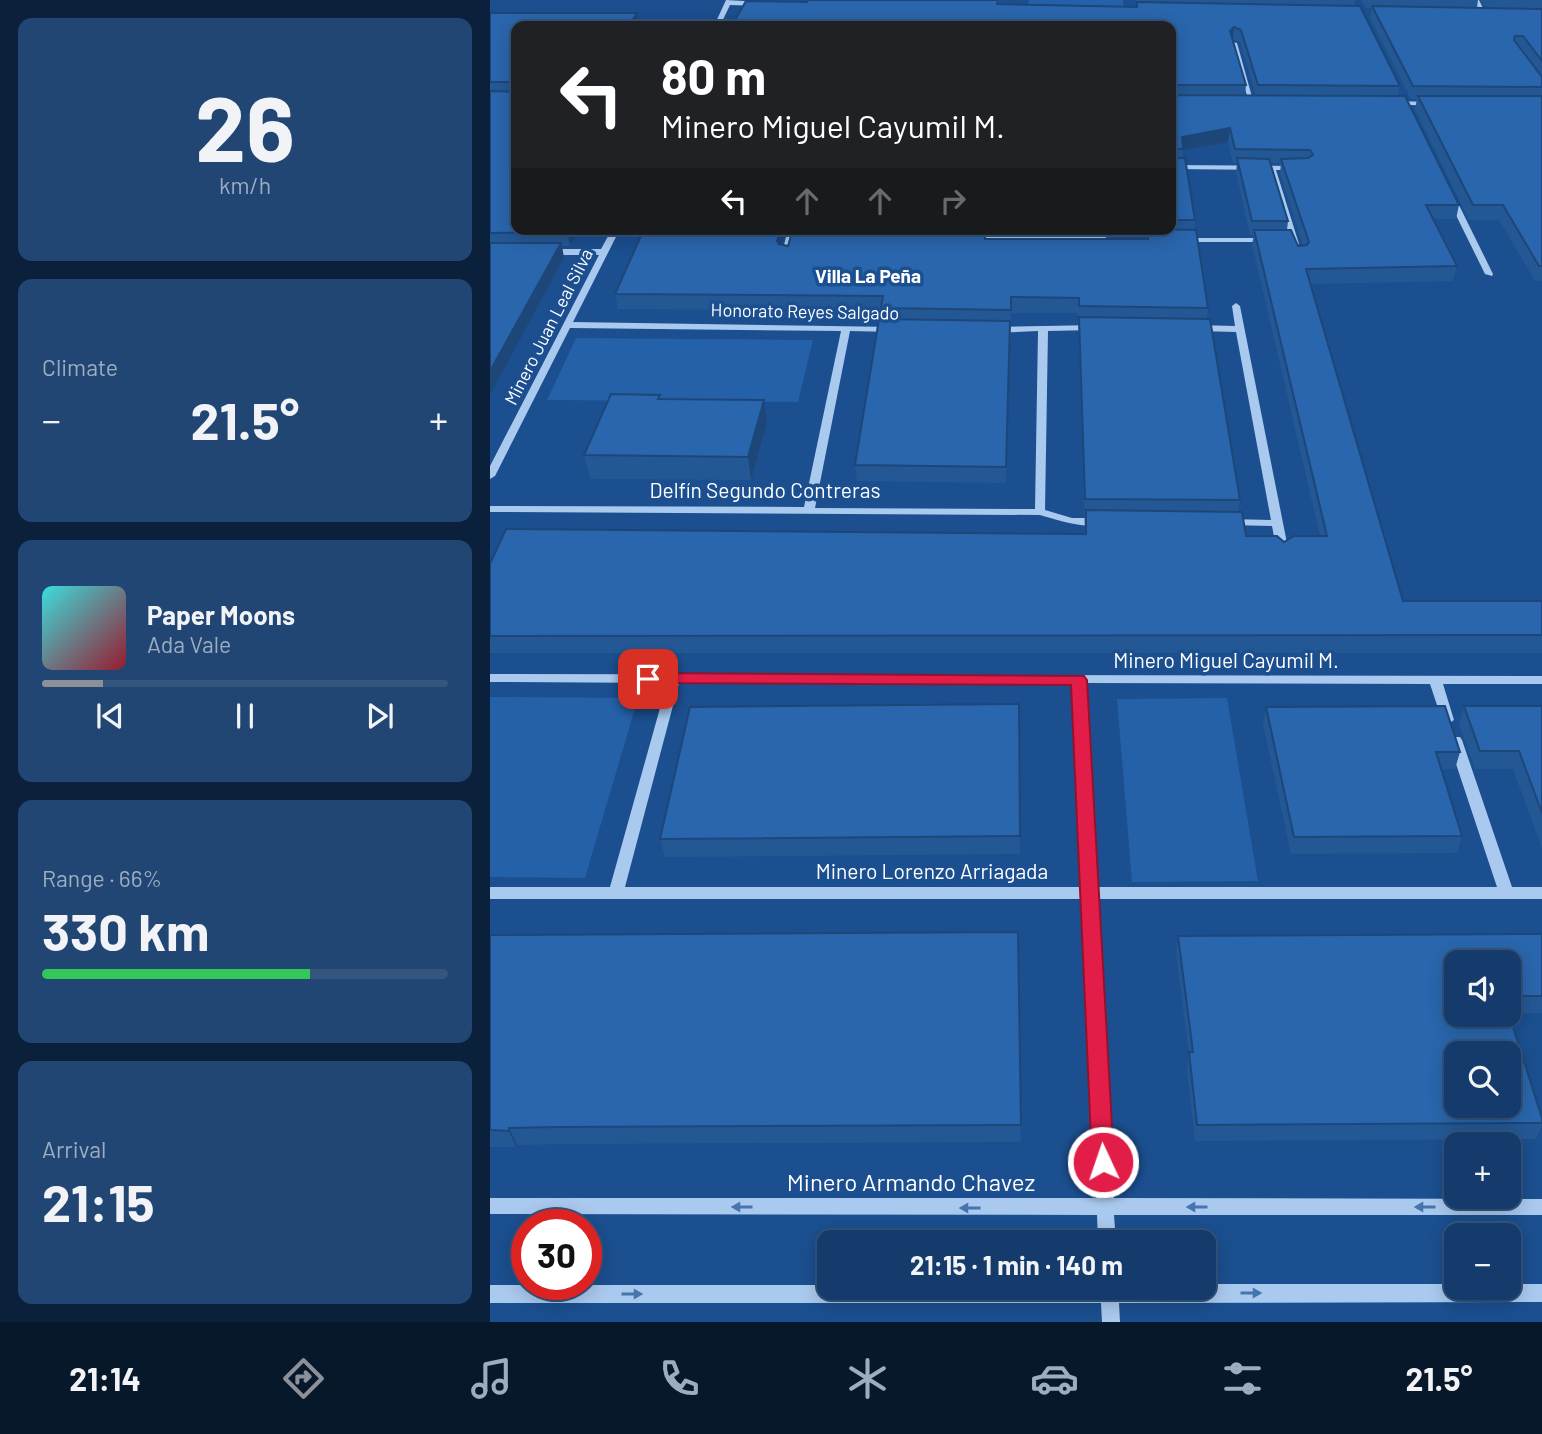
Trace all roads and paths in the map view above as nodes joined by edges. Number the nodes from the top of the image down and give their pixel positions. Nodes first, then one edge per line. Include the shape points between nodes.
1 (1476, 0) edge
2 (728, 2) edge
3 (766, 4) edge
4 (1473, 15) edge
5 (1485, 15) junction
6 (1497, 16) edge
7 (719, 21) edge
8 (1234, 43) edge
9 (1399, 90) edge
10 (1238, 103) edge
11 (1252, 103) junction
12 (1265, 103) edge
13 (1383, 103) edge
14 (1405, 103) junction
15 (1447, 104) edge
16 (1411, 116) edge
17 (1176, 167) edge
18 (1272, 167) junction
19 (1305, 168) edge
20 (1447, 189) edge
21 (613, 235) edge
22 (791, 235) edge
23 (794, 235) edge
24 (1036, 235) edge
25 (1069, 235) edge
26 (804, 238) edge
27 (958, 239) edge
28 (1122, 239) edge
29 (1175, 240) edge
30 (1294, 240) junction
31 (540, 252) edge
32 (605, 252) junction
33 (785, 256) edge
34 (1300, 257) edge
35 (1489, 274) dead end
36 (1236, 306) dead end
37 (567, 325) junction
38 (1107, 327) edge
39 (846, 328) junction
40 (1187, 328) edge
41 (899, 329) edge
42 (1240, 329) junction
43 (978, 330) edge
44 (1043, 331) junction
45 (490, 476) edge
46 (490, 509) edge
47 (809, 511) junction
48 (1040, 512) junction
49 (1112, 521) edge
50 (1209, 522) edge
51 (1278, 523) junction
52 (1283, 553) edge
53 (490, 678) edge
54 (674, 679) junction
55 (1079, 680) junction
56 (1435, 680) junction
57 (1542, 680) edge
58 (1506, 892) junction
59 (1542, 892) edge
60 (490, 893) edge
61 (1089, 893) junction
62 (616, 894) junction
63 (490, 1206) edge
64 (1105, 1207) junction
65 (1542, 1207) edge
66 (1106, 1230) edge
67 (1216, 1291) edge
68 (817, 1292) edge
69 (1542, 1293) edge
70 (490, 1294) edge
71 (1110, 1300) edge
72 (1111, 1322) edge

1 - 5 street
2 - 3 street
2 - 7 street
4 - 5 street
5 - 6 street
8 - 11 street
9 - 14 street
10 - 11 street
11 - 12 street
13 - 14 street
14 - 15 street
14 - 16 street
17 - 18 street
18 - 19 street
18 - 30 street
20 - 35 street
21 - 32 street, Minero Juan Leal Silva
22 - 33 street
23 - 26 street
24 - 27 street
25 - 28 street
29 - 30 street
30 - 34 street
31 - 32 street
32 - 37 street, Minero Juan Leal Silva
36 - 42 street
37 - 39 street, Honorato Reyes Salgado
37 - 45 street, Minero Juan Leal Silva
38 - 44 street
39 - 41 street, Honorato Reyes Salgado
39 - 47 street
40 - 42 street
42 - 51 street
43 - 44 street
44 - 48 street
46 - 47 street, Delfín Segundo Contreras
47 - 48 street, Delfín Segundo Contreras
48 - 49 street, Delfín Segundo Contreras via 1072,521
50 - 51 street
51 - 52 street
53 - 54 street, Minero Miguel Cayumil M.
54 - 55 street, Minero Miguel Cayumil M.
54 - 62 street
55 - 56 street, Minero Miguel Cayumil M.
55 - 61 street
56 - 57 street, Minero Miguel Cayumil M.
56 - 58 street
58 - 59 street, Minero Lorenzo Arriagada
58 - 61 street, Minero Lorenzo Arriagada
60 - 62 street, Minero Lorenzo Arriagada
61 - 62 street, Minero Lorenzo Arriagada
61 - 64 street
64 -> 63 street, Minero Armando Chavez
65 -> 64 street, Minero Armando Chavez
64 - 66 street
67 -> 69 street
70 -> 68 street
71 - 72 street

